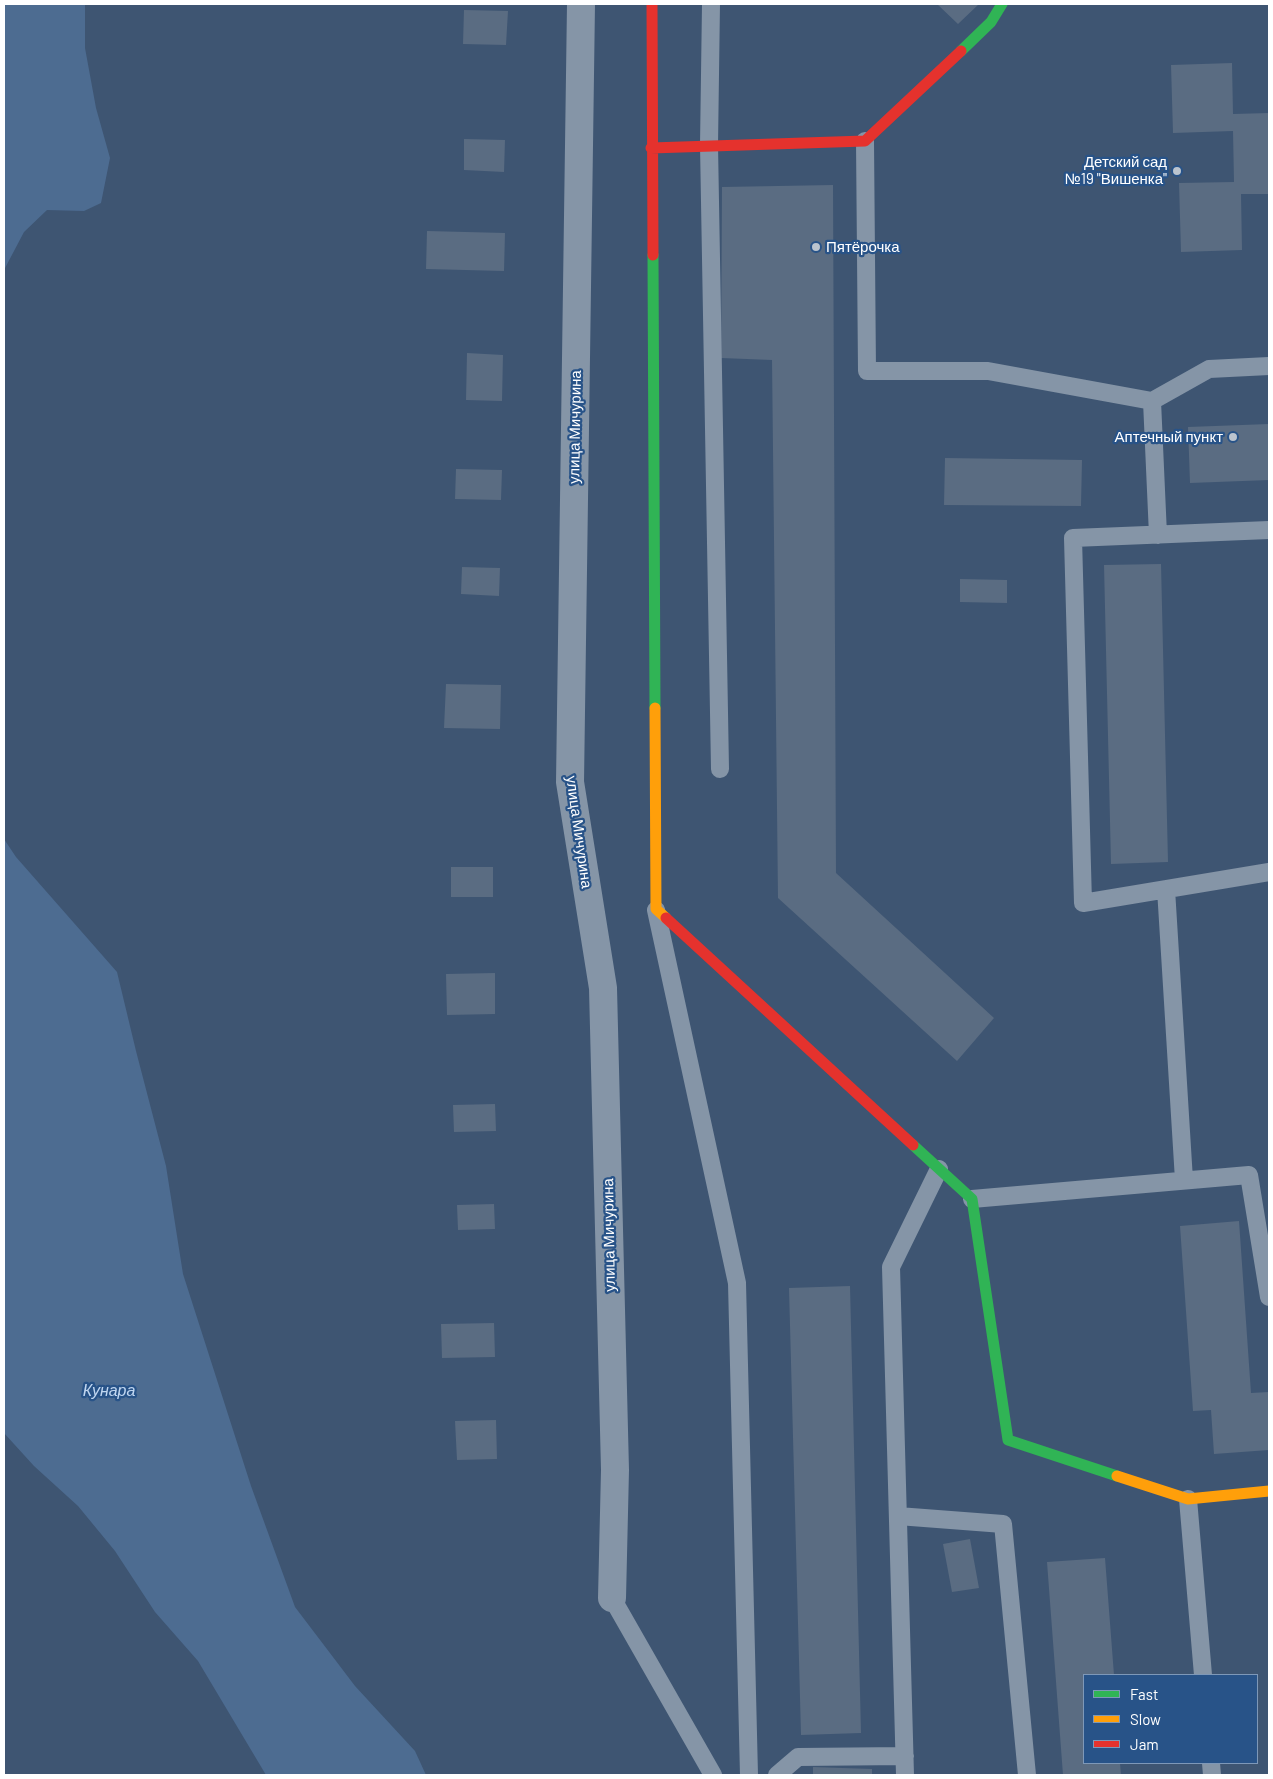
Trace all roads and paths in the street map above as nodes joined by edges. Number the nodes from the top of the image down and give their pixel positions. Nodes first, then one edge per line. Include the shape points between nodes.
1 (581, 4) edge
2 (652, 4) edge
3 (711, 4) edge
4 (1002, 4) edge
5 (865, 141) junction
6 (709, 146) junction
7 (651, 148) junction
8 (1269, 366) edge
9 (1152, 401) junction
10 (1269, 530) edge
11 (1158, 534) junction
12 (720, 769) dead end
13 (1269, 872) edge
14 (1166, 889) junction
15 (656, 909) junction
16 (939, 1169) junction
17 (1184, 1180) junction
18 (972, 1199) junction
19 (1269, 1296) edge
20 (1269, 1491) edge
21 (1188, 1499) junction
22 (898, 1516) junction
23 (612, 1598) joint
24 (1203, 1674) edge
25 (905, 1756) junction
26 (714, 1775) edge
27 (749, 1775) edge
28 (777, 1775) edge
29 (905, 1775) edge
30 (1027, 1775) edge

1 - 23 street, улица Мичурина via 570,782 603,988 615,1470
2 - 7 street
3 - 6 lane
4 - 5 street via 991,22
5 - 6 street
5 - 9 lane via 867,371 988,371
6 - 7 street
6 - 12 lane
7 - 15 street
8 - 9 lane via 1209,369
9 - 11 lane
10 - 11 lane
11 - 14 lane via 1073,538 1083,903
13 - 14 lane
14 - 17 lane
15 - 16 street
15 - 27 lane via 737,1283
16 - 18 street
16 - 22 lane via 891,1267
17 - 18 lane
17 - 19 lane via 1250,1175
18 - 21 street via 1008,1440
20 - 21 street
21 - 24 lane
22 - 25 lane
22 - 30 lane via 1003,1524
23 - 26 lane
25 - 28 lane via 798,1757
25 - 29 lane

